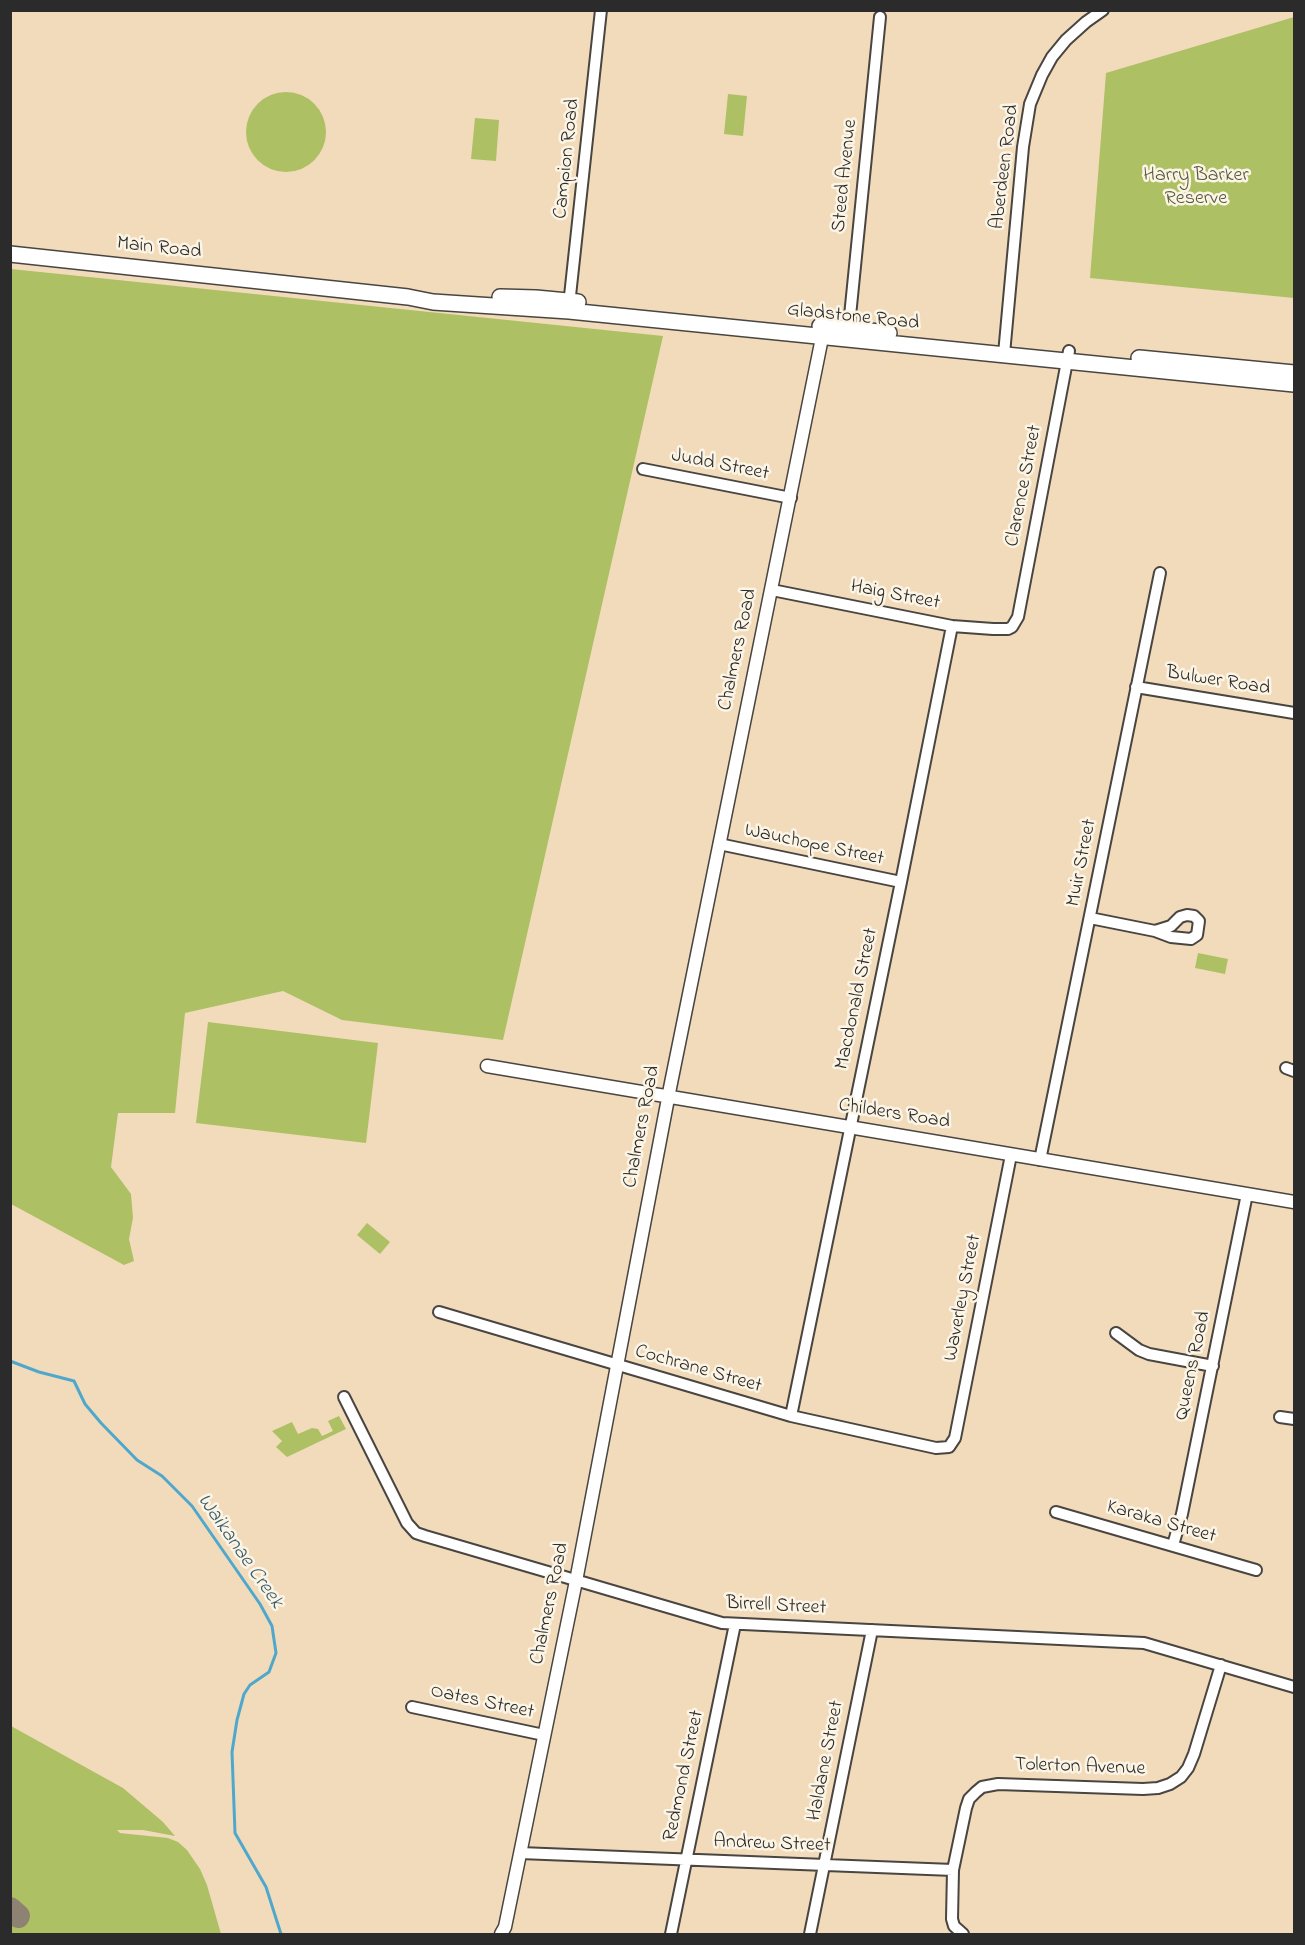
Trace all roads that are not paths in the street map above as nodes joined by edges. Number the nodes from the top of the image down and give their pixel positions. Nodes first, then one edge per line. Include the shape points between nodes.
1 (601, 10) edge
2 (1102, 10) edge
3 (880, 17) dead end
4 (10, 254) edge
5 (304, 286) joint
6 (569, 306) junction
7 (824, 331) junction
8 (848, 334) junction
9 (1004, 350) junction
10 (1069, 356) junction
11 (1294, 373) edge
12 (1294, 384) edge
13 (643, 469) dead end
14 (791, 498) junction
15 (1160, 573) dead end
16 (772, 590) junction
17 (952, 626) junction
18 (1012, 627) joint
19 (1136, 687) junction
20 (1294, 713) edge
21 (719, 844) junction
22 (901, 882) junction
23 (1090, 918) junction
24 (1155, 931) dead end
25 (487, 1066) dead end
26 (668, 1098) junction
27 (849, 1128) junction
28 (1011, 1155) junction
29 (1040, 1160) junction
30 (1247, 1194) junction
31 (1294, 1202) edge
32 (440, 1312) dead end
33 (1116, 1333) dead end
34 (618, 1365) junction
35 (1213, 1366) junction
36 (344, 1397) dead end
37 (791, 1416) junction
38 (1280, 1417) dead end
39 (1294, 1419) edge
40 (949, 1447) joint
41 (1056, 1512) dead end
42 (1173, 1545) junction
43 (1256, 1570) dead end
44 (576, 1581) junction
45 (735, 1624) junction
46 (872, 1630) junction
47 (1221, 1665) junction
48 (1294, 1687) edge
49 (412, 1707) dead end
50 (544, 1735) junction
51 (520, 1853) junction
52 (687, 1860) junction
53 (824, 1866) junction
54 (953, 1870) junction
55 (501, 1935) edge
56 (671, 1935) edge
57 (810, 1935) edge
58 (963, 1935) edge

1 - 6 street, Campion Road
2 - 9 street, Aberdeen Road via 1052,57 1030,104
3 - 8 street, Steed Avenue
4 - 5 main road, Main Road
5 - 6 main road, Gladstone Road via 408,297 434,294 536,298
6 - 7 main road, Gladstone Road
7 - 8 main road, Gladstone Road
7 - 14 street, Chalmers Road
8 - 9 main road, Gladstone Road
9 - 10 main road, Gladstone Road
10 - 11 main road, Gladstone Road
10 - 12 main road, Gladstone Road
10 - 18 street, Clarence Street via 1018,617
13 - 14 street, Judd Street
14 - 16 street, Chalmers Road
15 - 19 street, Muir Street
16 - 17 street, Haig Street
16 - 21 street, Chalmers Road
17 - 18 street, Haig Street via 1002,630
17 - 22 street, Macdonald Street
19 - 20 street, Bulwer Road
19 - 23 street, Muir Street
21 - 22 street, Wauchope Street
21 - 26 street, Chalmers Road
22 - 27 street, Macdonald Street
23 - 24 street
23 - 29 street, Muir Street
25 - 26 street, Childers Road
26 - 27 street, Childers Road
26 - 34 street, Chalmers Road
27 - 28 street, Childers Road
27 - 37 street, Macdonald Street
28 - 29 street, Childers Road
28 - 40 street, Waverley Street via 955,1438
29 - 30 street, Childers Road
30 - 31 street, Childers Road
30 - 35 street, Queens Road
32 - 34 street, Cochrane Street
33 - 35 street via 1149,1354
34 - 37 street, Cochrane Street
34 - 44 street, Chalmers Road
35 - 42 street, Queens Road
36 - 44 street, Birrell Street via 411,1529
37 - 40 street, Cochrane Street via 936,1448
38 - 39 street
41 - 42 street, Karaka Street
42 - 43 street, Karaka Street
44 - 45 street, Birrell Street
44 - 50 street, Chalmers Road
45 - 46 street, Birrell Street
45 - 52 street, Redmond Street
46 - 47 street, Birrell Street via 1144,1643
46 - 53 street, Haldane Street
47 - 48 street, Birrell Street
47 - 54 street, Tolerton Avenue via 1194,1754 1181,1777 1158,1788 1143,1789 998,1784 982,1787 969,1799
49 - 50 street, Oates Street
50 - 51 street, Chalmers Road
51 - 52 street, Andrew Street
51 - 55 street, Chalmers Road
52 - 53 street, Andrew Street
52 - 56 street, Redmond Street
53 - 54 street, Andrew Street
53 - 57 street, Haldane Street
54 - 58 street via 952,1919

